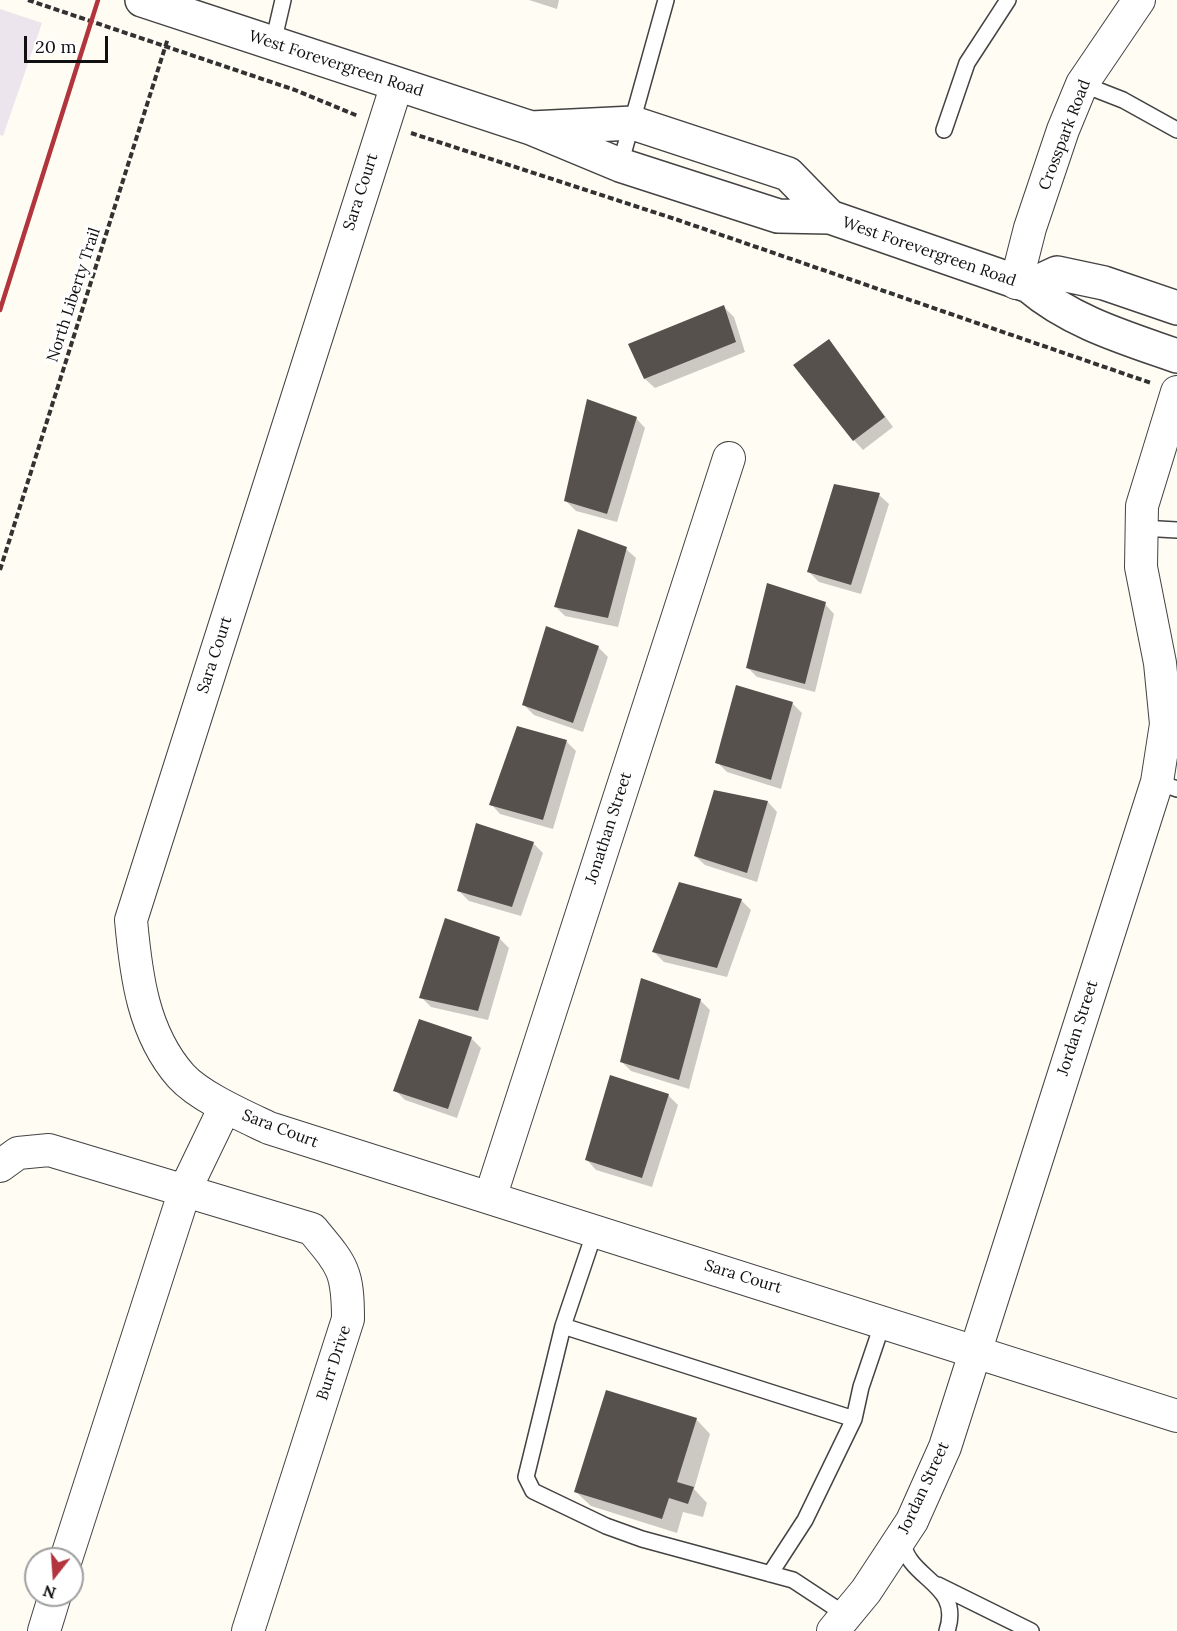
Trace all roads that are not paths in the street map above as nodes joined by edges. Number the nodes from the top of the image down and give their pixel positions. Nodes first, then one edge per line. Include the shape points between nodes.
1 (142, 0) edge
2 (283, 0) edge
3 (666, 0) edge
4 (1008, 0) edge
5 (1139, 0) edge
6 (273, 43) junction
7 (397, 84) junction
8 (1082, 84) junction
9 (633, 123) junction
10 (531, 128) junction
11 (944, 130) dead end
12 (1177, 130) edge
13 (620, 165) junction
14 (830, 217) junction
15 (1022, 285) junction
16 (1177, 308) edge
17 (1177, 356) edge
18 (1177, 392) edge
19 (729, 458) dead end
20 (1141, 528) junction
21 (1177, 530) edge
22 (1167, 785) edge
23 (225, 1107) junction
24 (0, 1166) edge
25 (185, 1190) junction
26 (490, 1198) junction
27 (595, 1231) junction
28 (883, 1322) junction
29 (563, 1326) junction
30 (974, 1353) junction
31 (1177, 1416) edge
32 (854, 1419) junction
33 (901, 1536) junction
34 (70, 1547) edge
35 (770, 1574) junction
36 (936, 1583) junction
37 (51, 1607) edge
38 (840, 1623) edge
39 (44, 1631) edge
40 (248, 1631) edge
41 (947, 1631) edge
42 (1031, 1631) edge

1 - 6 street, West Forevergreen Road
2 - 6 lane
3 - 9 lane
4 - 11 lane via 967,63
5 - 8 street, Crosspark Road
6 - 7 street, West Forevergreen Road
7 - 10 street, West Forevergreen Road
7 - 23 street, Sara Court via 131,920 137,981 153,1032 182,1077
8 - 12 lane via 1123,100
8 - 15 street, Crosspark Road via 1045,185
9 - 10 street, West Forevergreen Road
9 - 13 lane
9 - 14 street, West Forevergreen Road via 788,174
10 - 13 street, West Forevergreen Road
13 - 14 street, West Forevergreen Road via 778,216
14 - 15 street, West Forevergreen Road
15 - 16 street, West Forevergreen Road via 1057,273 1104,283
15 - 17 street, West Forevergreen Road via 1053,307
18 - 20 street, Jordan Street via 1142,506
19 - 26 street, Jonathan Street
20 - 21 lane
20 - 22 street, Jordan Street via 1141,567 1160,663
22 - 30 street, Jordan Street
23 - 25 street
23 - 26 street, Sara Court via 269,1128
24 - 25 street, Burr Drive via 18,1154 49,1150
25 - 34 street
25 - 40 street, Burr Drive via 312,1229 338,1260 348,1285 348,1319
26 - 27 street, Sara Court
27 - 28 street, Sara Court
27 - 29 lane
28 - 30 street, Sara Court
28 - 32 lane
29 - 32 lane
29 - 35 lane via 526,1477 533,1491 642,1539
30 - 31 street, Sara Court
30 - 33 street, Jordan Street via 945,1447 912,1521
32 - 35 lane via 805,1520
33 - 36 lane via 910,1564
33 - 38 street, Jordan Street
35 - 38 lane via 793,1580
36 - 41 lane via 948,1602
36 - 42 lane
37 - 39 street

